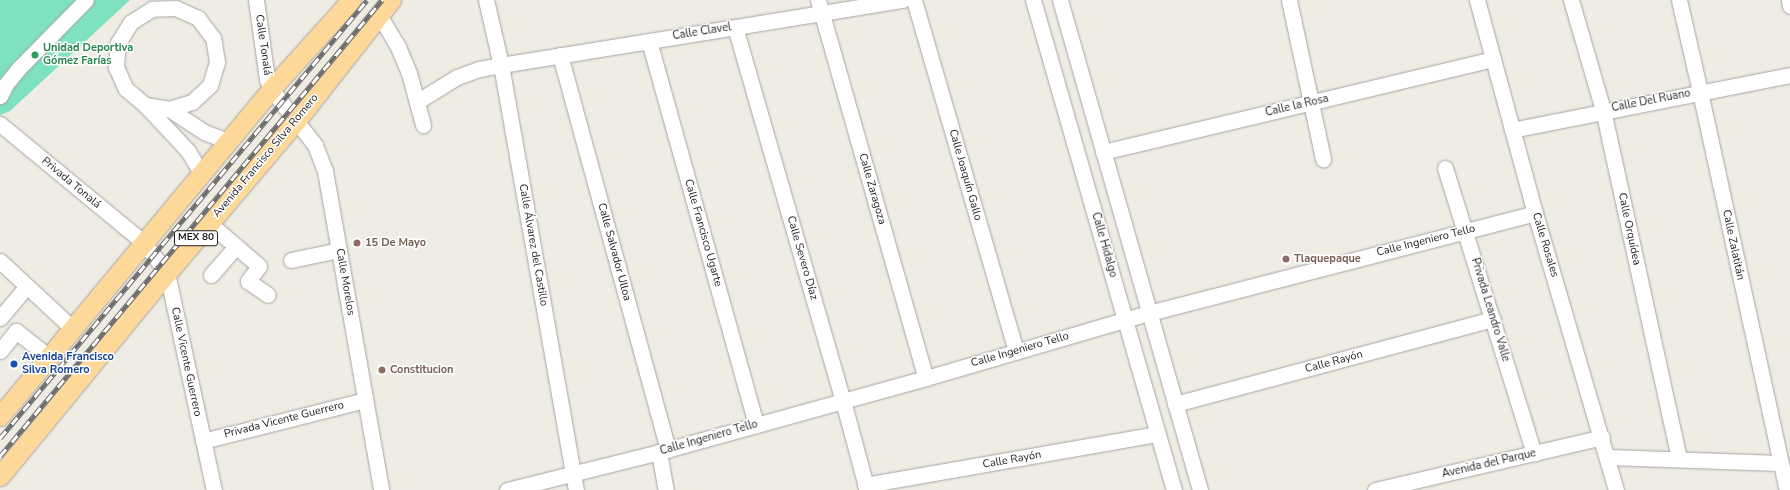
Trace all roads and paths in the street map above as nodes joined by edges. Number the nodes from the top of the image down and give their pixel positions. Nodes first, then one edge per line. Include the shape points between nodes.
1 (86, 0) edge
2 (256, 0) edge
3 (391, 0) edge
4 (486, 0) edge
5 (903, 0) edge
6 (914, 0) edge
7 (1033, 0) edge
8 (1060, 0) edge
9 (1289, 0) edge
10 (1477, 0) edge
11 (1571, 0) edge
12 (1679, 0) edge
13 (1789, 0) edge
14 (347, 1) edge
15 (820, 6) edge
16 (1790, 6) edge
17 (379, 15) junction
18 (735, 27) junction
19 (649, 41) junction
20 (560, 55) junction
21 (1492, 59) junction
22 (501, 64) junction
23 (1790, 75) edge
24 (271, 89) junction
25 (1700, 92) junction
26 (0, 96) edge
27 (418, 101) junction
28 (1311, 102) junction
29 (145, 105) junction
30 (169, 109) junction
31 (1603, 110) junction
32 (296, 121) junction
33 (0, 124) edge
34 (423, 125) dead end
35 (1512, 130) junction
36 (228, 141) junction
37 (1103, 152) junction
38 (1323, 159) dead end
39 (1445, 168) dead end
40 (201, 173) junction
41 (1535, 213) junction
42 (209, 223) junction
43 (1465, 231) junction
44 (143, 242) junction
45 (236, 246) junction
46 (339, 250) junction
47 (291, 260) dead end
48 (0, 261) edge
49 (167, 273) junction
50 (211, 275) dead end
51 (27, 286) junction
52 (268, 295) dead end
53 (1149, 313) junction
54 (0, 318) edge
55 (1492, 319) junction
56 (1125, 320) junction
57 (72, 328) junction
58 (16, 332) junction
59 (0, 351) edge
60 (1016, 351) junction
61 (48, 357) junction
62 (926, 378) junction
63 (365, 400) junction
64 (843, 401) junction
65 (1175, 404) junction
66 (0, 416) edge
67 (756, 425) junction
68 (1158, 434) junction
69 (1602, 437) junction
70 (203, 441) junction
71 (663, 451) junction
72 (1534, 453) junction
73 (1608, 457) junction
74 (1679, 459) junction
75 (1780, 463) junction
76 (573, 474) junction
77 (0, 476) edge
78 (1412, 486) edge
79 (866, 488) edge
80 (214, 490) edge
81 (381, 490) edge
82 (507, 490) edge
83 (576, 490) edge
84 (666, 490) edge
85 (1174, 490) edge
86 (1200, 490) edge
87 (1375, 490) edge
88 (1616, 490) edge
89 (1787, 490) edge

1 - 26 street via 19,68
2 - 24 street, Calle Tonalá via 267,79
3 - 17 main road, Avenida Francisco Silva Romero / MEX 80
4 - 22 street, Calle Álvarez del Castillo
5 - 15 street, Calle Clavel
6 - 60 street, Calle Joaquín Gallo
7 - 56 street, Calle Hidalgo
8 - 37 street
9 - 28 street
10 - 21 street, Calle Rosales
11 - 31 street, Calle Orquídea
12 - 25 street, Calle Zalatitán
13 - 16 street
14 - 24 main road, MEX 80
15 - 18 street, Calle Clavel
15 - 62 street, Calle Zaragoza
17 - 27 street via 398,47
17 - 32 main road, Avenida Francisco Silva Romero / MEX 80
18 - 19 street, Calle Clavel
18 - 64 street, Calle Severo Díaz
19 - 20 street, Calle Clavel
19 - 67 street, Calle Francisco Ugarte
20 - 22 street, Calle Clavel
20 - 71 street, Calle Salvador Ulloa
21 - 28 street, Calle la Rosa
21 - 35 street, Calle Rosales
22 - 27 street, Calle Clavel via 457,77
22 - 76 street, Calle Álvarez del Castillo
23 - 25 street, Calle Del Ruano
24 - 32 street, Calle Morelos
24 - 36 main road, MEX 80
25 - 31 street, Calle Del Ruano
25 - 75 street, Calle Zalatitán
27 - 34 street
28 - 37 street, Calle la Rosa
28 - 38 street
29 - 30 street
29 - 30 street via 126,89 116,67 118,43 131,22 152,9 176,8 198,18 213,38 217,62 210,85 192,102
29 - 40 street via 188,151
30 - 36 street via 204,132
31 - 35 street, Calle Del Ruano
31 - 74 street, Calle Orquídea
32 - 42 main road, Avenida Francisco Silva Romero / MEX 80
32 - 46 street, Calle Morelos via 314,145 325,171
33 - 44 street, Privada Tonalá
35 - 41 street, Calle Rosales
36 - 40 main road, MEX 80
37 - 53 street
39 - 43 street, Privada Leandro Valle
40 - 44 main road, MEX 80
41 - 43 street, Calle Ingeniero Tello
41 - 69 street, Calle Rosales
42 - 45 street
42 - 49 main road, Avenida Francisco Silva Romero / MEX 80
43 - 53 street, Calle Ingeniero Tello
43 - 55 street, Privada Leandro Valle
44 - 49 street, Calle Vicente Guerrero
44 - 57 main road, MEX 80
45 - 50 street
45 - 52 street via 259,266 248,281
46 - 47 street
46 - 63 street, Calle Morelos
48 - 51 street
49 - 70 street, Calle Vicente Guerrero
49 - 77 main road, Avenida Francisco Silva Romero / MEX 80
51 - 54 street
51 - 57 street
53 - 56 street, Calle Ingeniero Tello
53 - 65 street
54 - 58 street
55 - 65 street, Calle Rayón
55 - 72 street, Privada Leandro Valle
56 - 60 street, Calle Ingeniero Tello
56 - 68 street, Calle Hidalgo
57 - 61 main road, MEX 80
58 - 59 street
58 - 61 street
60 - 62 street, Calle Ingeniero Tello
61 - 66 main road, MEX 80
62 - 64 street, Calle Ingeniero Tello
63 - 70 street, Privada Vicente Guerrero
63 - 81 street, Calle Morelos
64 - 67 street, Calle Ingeniero Tello
64 - 79 street, Calle Severo Díaz
65 - 86 street
67 - 71 street, Calle Ingeniero Tello
68 - 79 street, Calle Rayón
68 - 85 street, Calle Hidalgo
69 - 72 street, Avenida del Parque
69 - 73 street, Calle Rosales
70 - 80 street, Calle Vicente Guerrero
71 - 76 street, Calle Ingeniero Tello
71 - 84 street, Calle Salvador Ulloa
72 - 78 street, Avenida del Parque
73 - 74 street
73 - 88 street, Calle Rosales
74 - 75 street
75 - 89 street, Calle Zalatitán
76 - 82 street, Calle Ingeniero Tello
76 - 83 street, Calle Álvarez del Castillo
78 - 87 street, Avenida del Parque

